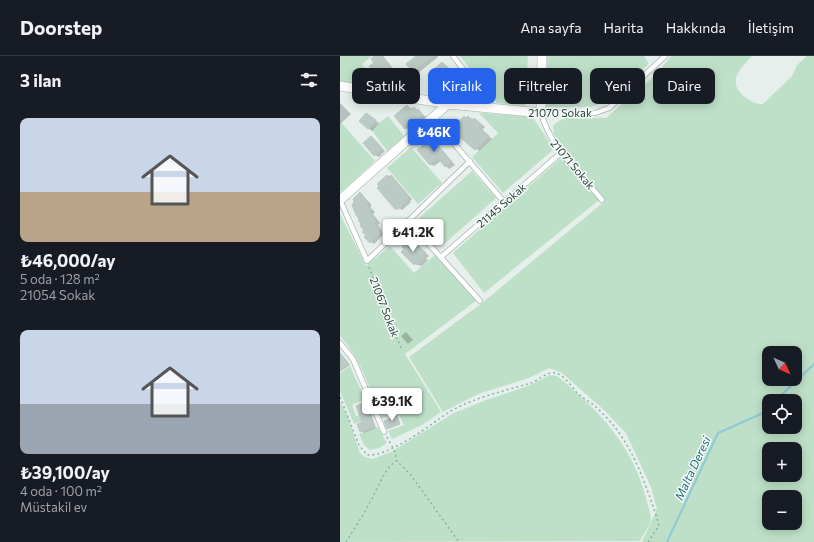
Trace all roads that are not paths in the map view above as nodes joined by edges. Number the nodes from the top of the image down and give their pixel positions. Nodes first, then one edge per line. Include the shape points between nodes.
1 (453, 56) edge
2 (542, 56) edge
3 (656, 56) edge
4 (665, 56) edge
5 (660, 62) junction
6 (340, 86) edge
7 (428, 101) edge
8 (448, 104) joint
9 (493, 108) junction
10 (541, 113) junction
11 (432, 118) junction
12 (562, 152) junction
13 (470, 161) junction
14 (340, 200) edge
15 (602, 200) dead end
16 (504, 202) junction
17 (408, 221) junction
18 (441, 258) junction
19 (480, 301) dead end
20 (340, 343) edge
21 (384, 432) road end

1 - 9 lane
2 - 10 street, 21071 Sokak
3 - 5 lane
4 - 5 lane, 21070 Sokak
5 - 10 lane, 21070 Sokak via 609,108 595,113
6 - 7 street, 21070 Sokak
8 - 9 street, 21070 Sokak
8 - 11 street
9 - 10 street, 21070 Sokak
10 - 12 lane, 21071 Sokak via 545,127
11 - 13 lane
11 - 14 street
12 - 15 lane, 21071 Sokak
12 - 16 lane, 21145 Sokak
13 - 16 lane
13 - 17 lane
14 - 17 lane via 367,261
16 - 18 lane, 21145 Sokak
17 - 18 lane
18 - 19 lane
20 - 21 lane via 352,359

